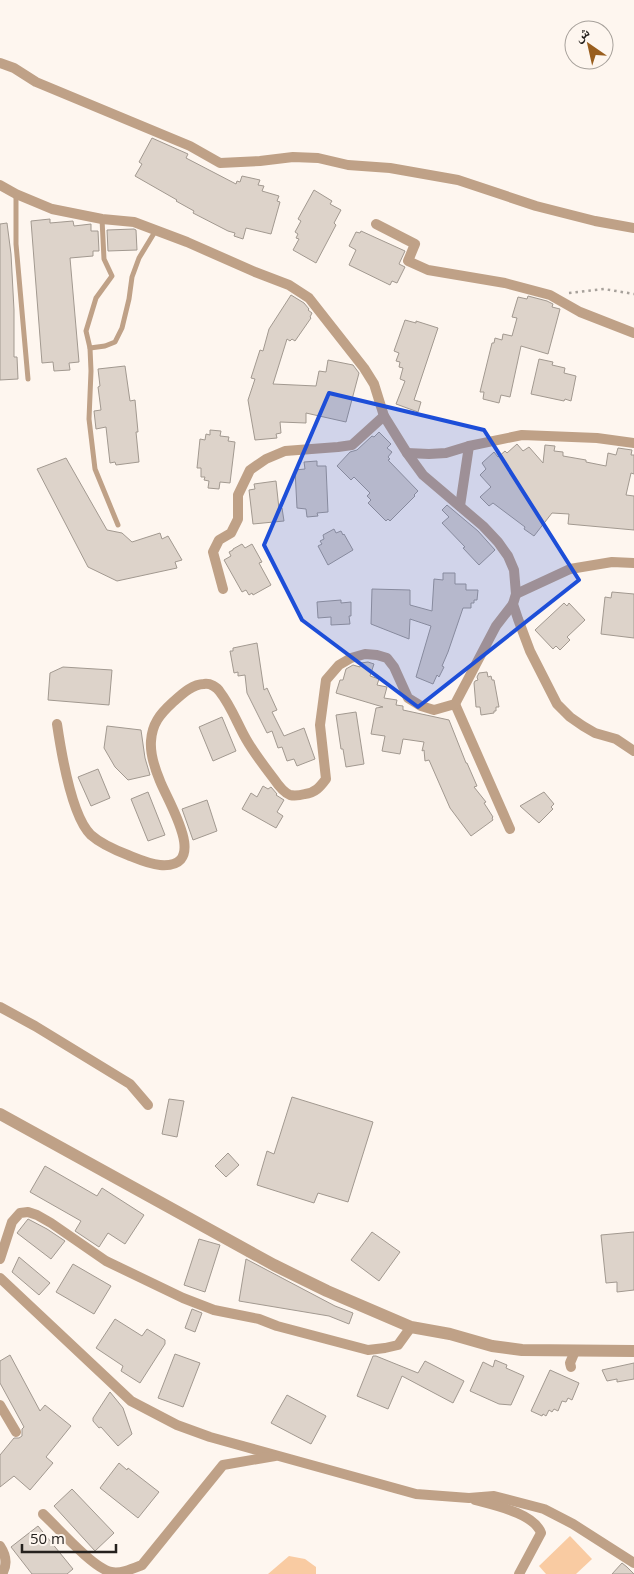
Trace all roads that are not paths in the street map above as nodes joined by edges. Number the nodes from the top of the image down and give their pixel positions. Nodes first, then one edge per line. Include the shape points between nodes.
1 (0, 63) edge
2 (0, 184) edge
3 (16, 194) junction
4 (102, 220) junction
5 (376, 224) dead end
6 (634, 228) edge
7 (156, 230) junction
8 (634, 334) edge
9 (90, 348) junction
10 (28, 379) dead end
11 (384, 416) junction
12 (634, 443) edge
13 (470, 446) junction
14 (406, 453) junction
15 (460, 506) junction
16 (118, 525) dead end
17 (634, 563) edge
18 (223, 589) dead end
19 (514, 599) junction
20 (455, 704) junction
21 (58, 724) dead end
22 (634, 751) edge
23 (510, 830) dead end
24 (0, 1007) edge
25 (148, 1105) dead end
26 (0, 1114) edge
27 (0, 1259) edge
28 (0, 1278) edge
29 (411, 1327) junction
30 (576, 1351) junction
31 (634, 1351) edge
32 (571, 1367) dead end
33 (0, 1405) edge
34 (16, 1432) dead end
35 (278, 1456) junction
36 (469, 1498) junction
37 (43, 1514) dead end
38 (0, 1546) edge
39 (634, 1563) edge
40 (2, 1574) edge
41 (519, 1574) edge

1 - 6 street via 36,82 190,146 220,163 293,157 390,168 458,180 536,206
2 - 3 street
3 - 4 street via 52,209
3 - 10 lane via 16,244
4 - 7 street via 134,222
4 - 9 lane via 104,259 112,276 96,298 86,332
5 - 8 street via 415,244 408,261 428,270 505,283 550,295 580,312
7 - 9 lane via 132,276 122,328 115,342
7 - 11 street via 289,285 309,298 364,368 374,384
9 - 16 lane via 89,419 95,470
11 - 14 street
11 - 18 street via 352,445 285,451 250,470 238,495 238,519 231,533 219,540 213,552
12 - 13 street via 522,435
13 - 14 street via 446,453
13 - 15 street
14 - 15 street via 423,475
15 - 19 street via 483,526 508,556 514,570
17 - 19 street via 612,562 570,570
19 - 20 street
19 - 22 street via 530,651 557,704 583,726 616,739
20 - 21 street via 434,710 421,706 408,698 388,658 365,654 351,658 339,665 326,680 320,725 326,779 316,791 291,795 266,770 219,691 212,685 192,686 156,720 150,743 154,763 185,839 181,859 172,865 142,861 90,834 80,818 69,784
20 - 23 street
24 - 25 street via 130,1084
26 - 29 street via 274,1265
27 - 29 street via 12,1222 20,1213 28,1212 51,1223 106,1261 214,1310 259,1319 368,1350 398,1345
28 - 35 street via 131,1400 177,1426
29 - 30 street via 492,1346
30 - 31 street
30 - 32 street
33 - 34 street
35 - 36 street via 416,1494
35 - 37 street via 223,1466 142,1565 129,1571 113,1572 96,1565
36 - 39 street via 494,1496 544,1509
36 - 41 street via 519,1514 538,1527 541,1533
38 - 40 street via 6,1559

